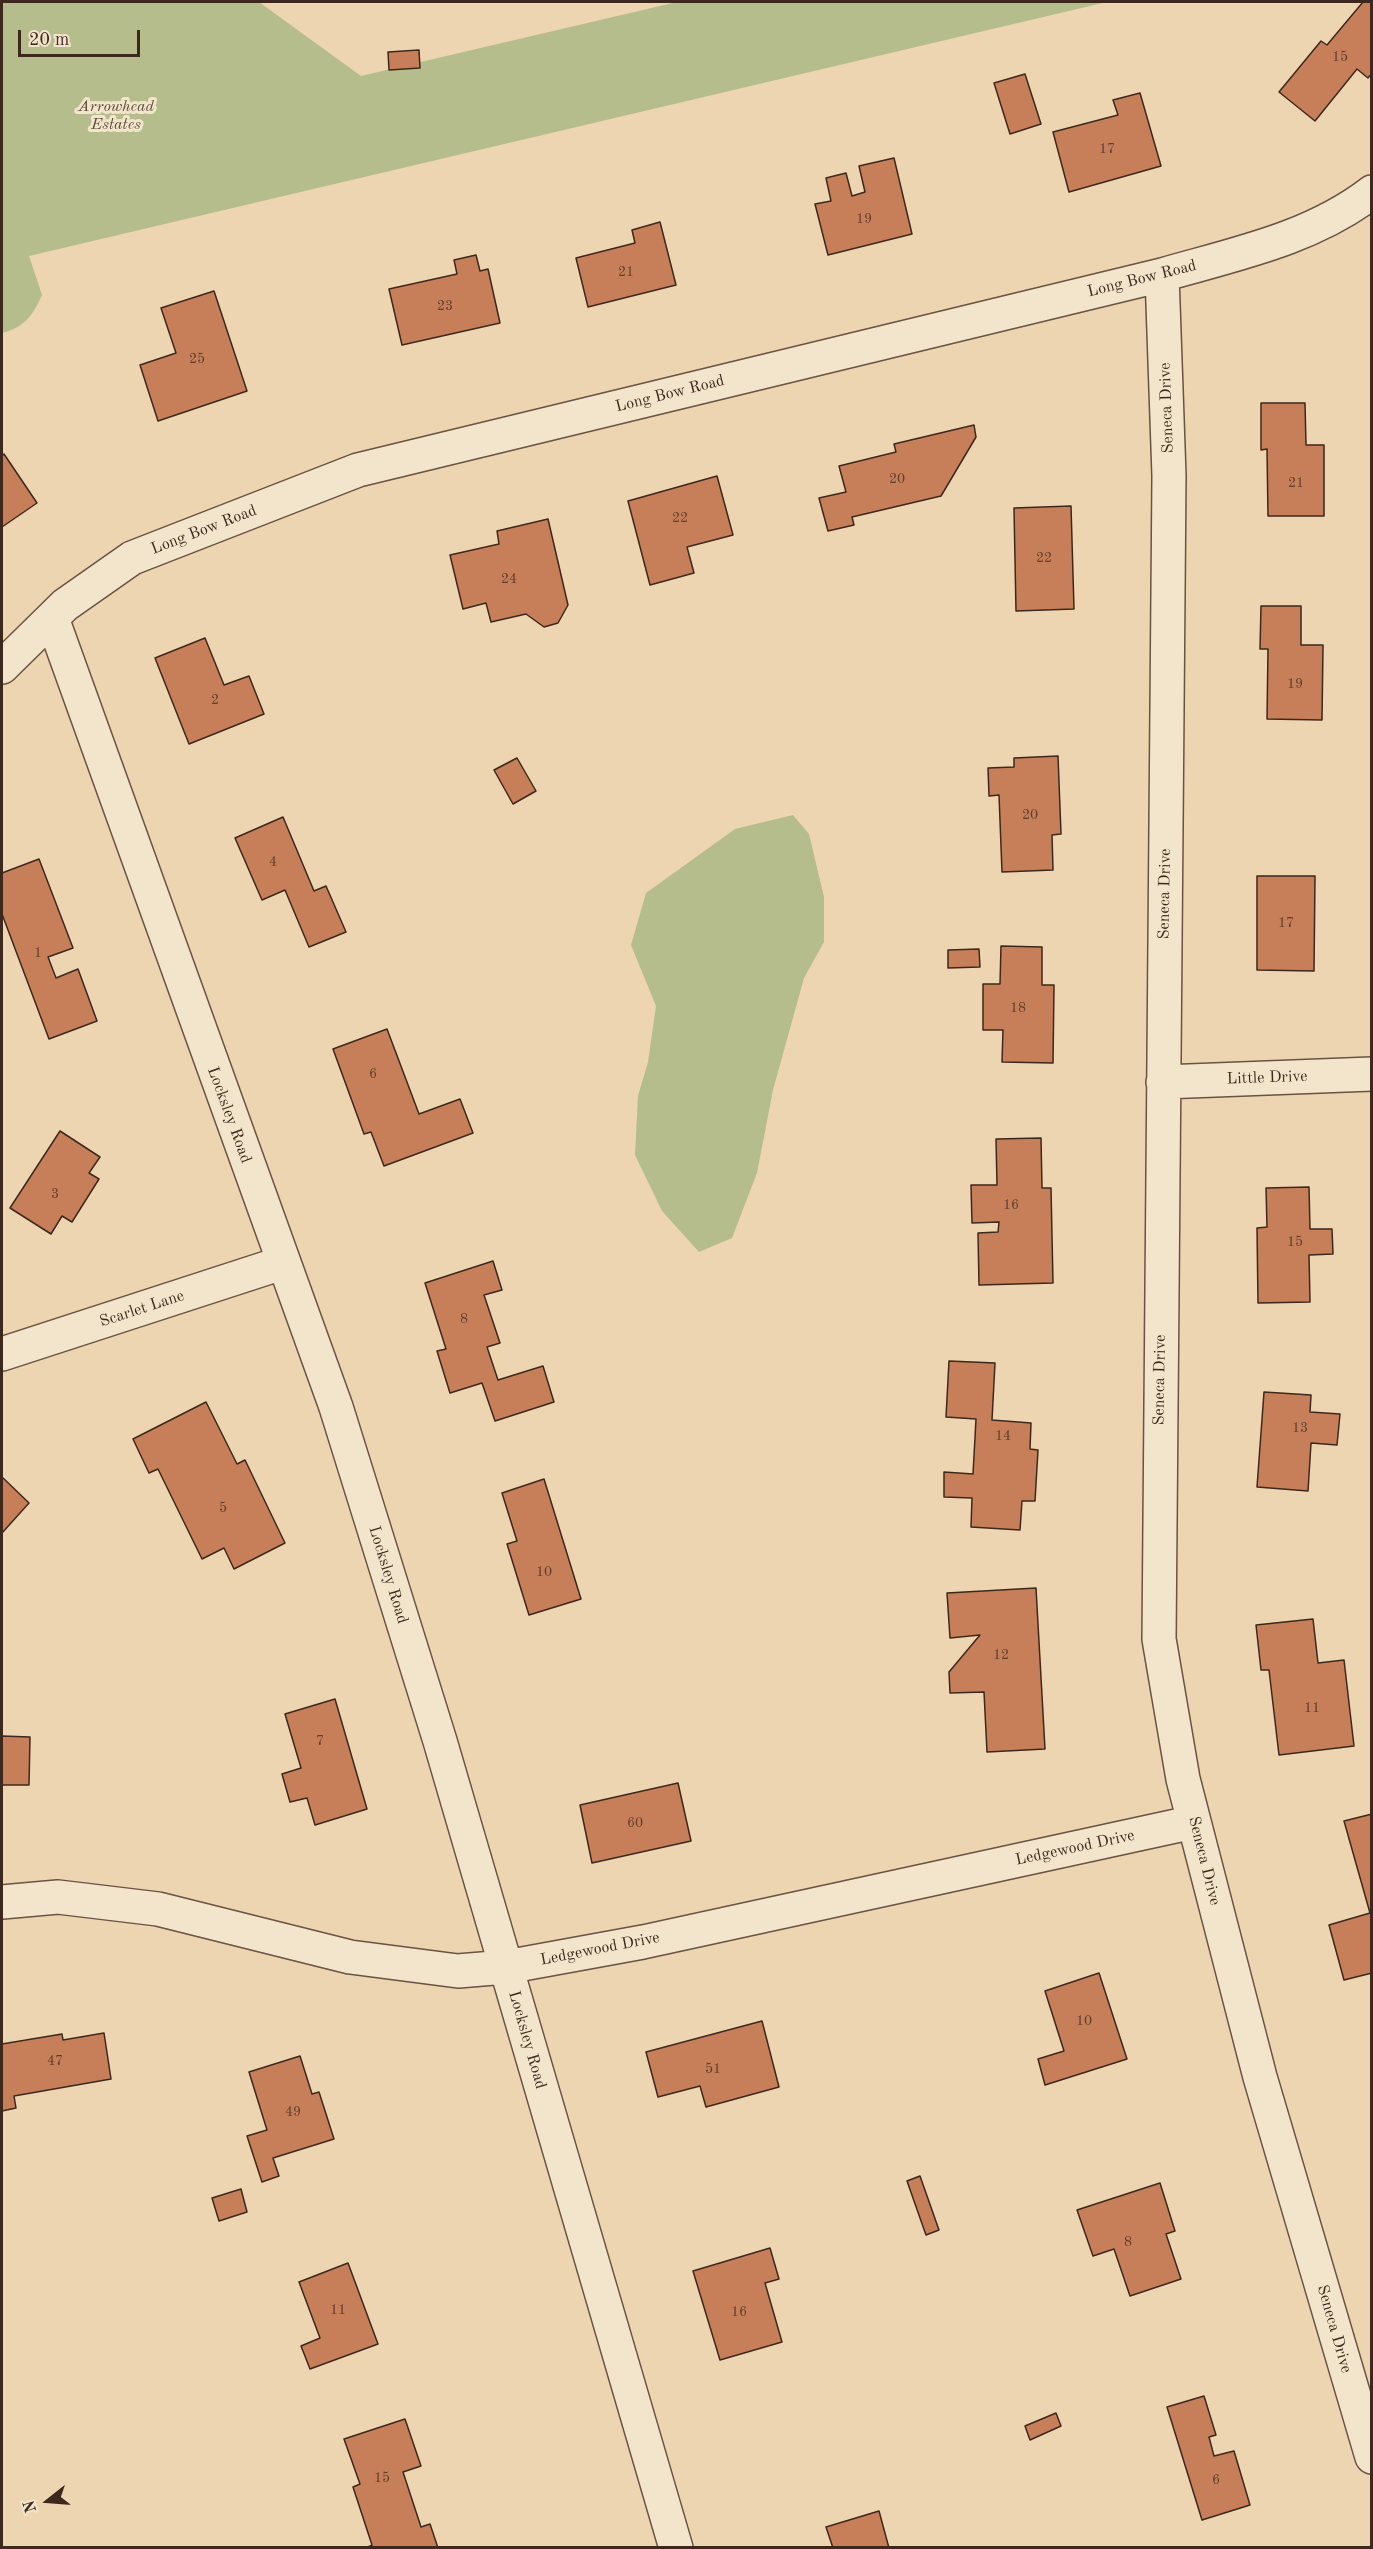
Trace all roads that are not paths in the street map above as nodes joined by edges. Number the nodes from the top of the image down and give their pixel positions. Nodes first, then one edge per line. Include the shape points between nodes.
1 (1371, 192) edge
2 (1162, 275) junction
3 (52, 618) junction
4 (2, 667) edge
5 (1371, 1074) edge
6 (1163, 1082) junction
7 (282, 1263) junction
8 (2, 1354) edge
9 (1194, 1822) junction
10 (2, 1902) edge
11 (506, 1967) junction
12 (1371, 2457) edge
13 (676, 2547) edge

1 - 2 street, Long Bow Road via 1348,210 1282,241
2 - 3 street, Long Bow Road via 358,470 132,558 64,605
2 - 6 street, Seneca Drive via 1169,476
3 - 4 street, Long Bow Road
3 - 7 street, Locksley Road
5 - 6 street, Little Drive
6 - 9 street, Seneca Drive via 1159,1639
7 - 8 street, Scarlet Lane
7 - 11 street, Locksley Road via 336,1407
9 - 11 street, Ledgewood Drive via 654,1939
9 - 12 street, Seneca Drive via 1260,2077
10 - 11 street, Ledgewood Drive via 58,1897 158,1909 350,1957 458,1971
11 - 13 street, Locksley Road

